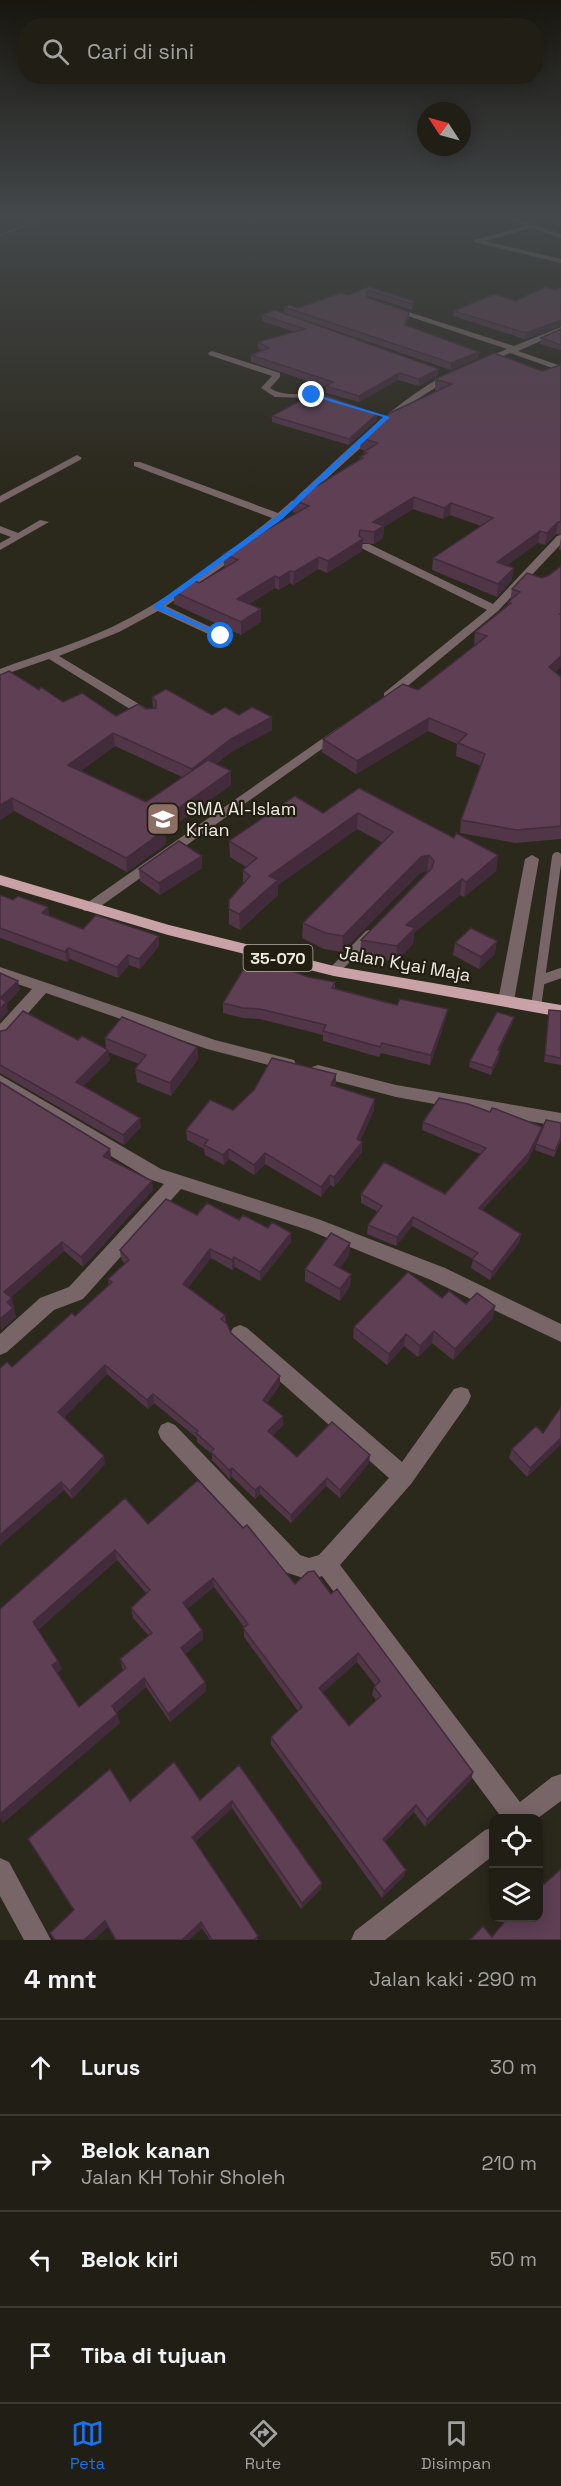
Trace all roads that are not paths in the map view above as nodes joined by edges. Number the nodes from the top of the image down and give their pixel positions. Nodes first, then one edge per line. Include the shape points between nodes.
1 (392, 308) edge
2 (561, 329) edge
3 (513, 350) junction
4 (212, 353) dead end
5 (561, 369) edge
6 (440, 371) edge
7 (461, 371) junction
8 (338, 402) edge
9 (77, 458) dead end
10 (137, 464) dead end
11 (0, 500) edge
12 (279, 517) junction
13 (44, 522) dead end
14 (0, 529) edge
15 (18, 537) junction
16 (561, 538) edge
17 (365, 546) edge
18 (0, 547) edge
19 (157, 606) junction
20 (494, 609) junction
21 (221, 636) dead end
22 (50, 655) junction
23 (0, 673) edge
24 (376, 704) edge
25 (151, 717) edge
26 (348, 725) edge
27 (557, 857) dead end
28 (532, 859) dead end
29 (0, 880) edge
30 (89, 908) junction
31 (375, 929) edge
32 (334, 971) junction
33 (0, 972) edge
34 (561, 973) edge
35 (541, 980) junction
36 (42, 988) junction
37 (506, 1002) junction
38 (536, 1007) junction
39 (561, 1011) edge
40 (0, 1034) edge
41 (0, 1081) edge
42 (561, 1120) edge
43 (176, 1183) junction
44 (561, 1333) edge
45 (240, 1334) dead end
46 (0, 1346) edge
47 (462, 1396) dead end
48 (168, 1432) dead end
49 (404, 1477) junction
50 (326, 1564) junction
51 (561, 1786) edge
52 (515, 1814) edge
53 (523, 1814) edge
54 (489, 1843) edge
55 (0, 1871) edge
56 (367, 1939) edge
57 (38, 1940) edge

1 - 3 street
2 - 3 street
3 - 5 street
3 - 7 street
4 - 8 street via 277,375 265,388 267,391
6 - 7 street
7 - 12 street via 382,415
9 - 11 street
10 - 12 street
12 - 19 street
13 - 15 street
14 - 15 street
15 - 18 street
16 - 20 street
17 - 20 street
19 - 21 street
19 - 22 street via 116,629
20 - 24 street
22 - 23 street
22 - 25 street
26 - 30 street
27 - 35 lane
28 - 37 street
29 - 30 main road, Jalan Kyai Maja / 35-070
30 - 32 main road, Jalan Kyai Maja / 35-070
31 - 32 lane
32 - 37 main road, Jalan Kyai Maja / 35-070
33 - 36 street
34 - 35 lane
35 - 38 lane
36 - 40 street
36 - 42 street via 213,1045 396,1091
37 - 38 main road, Jalan Kyai Maja / 35-070
38 - 39 main road, Jalan Kyai Maja / 35-070
41 - 43 street
43 - 44 street via 312,1224 438,1274
43 - 46 street via 76,1293 47,1304
45 - 49 street
47 - 49 street
48 - 50 street via 293,1564 309,1569
49 - 50 street
50 - 52 street
51 - 53 street
54 - 56 street
55 - 57 street

